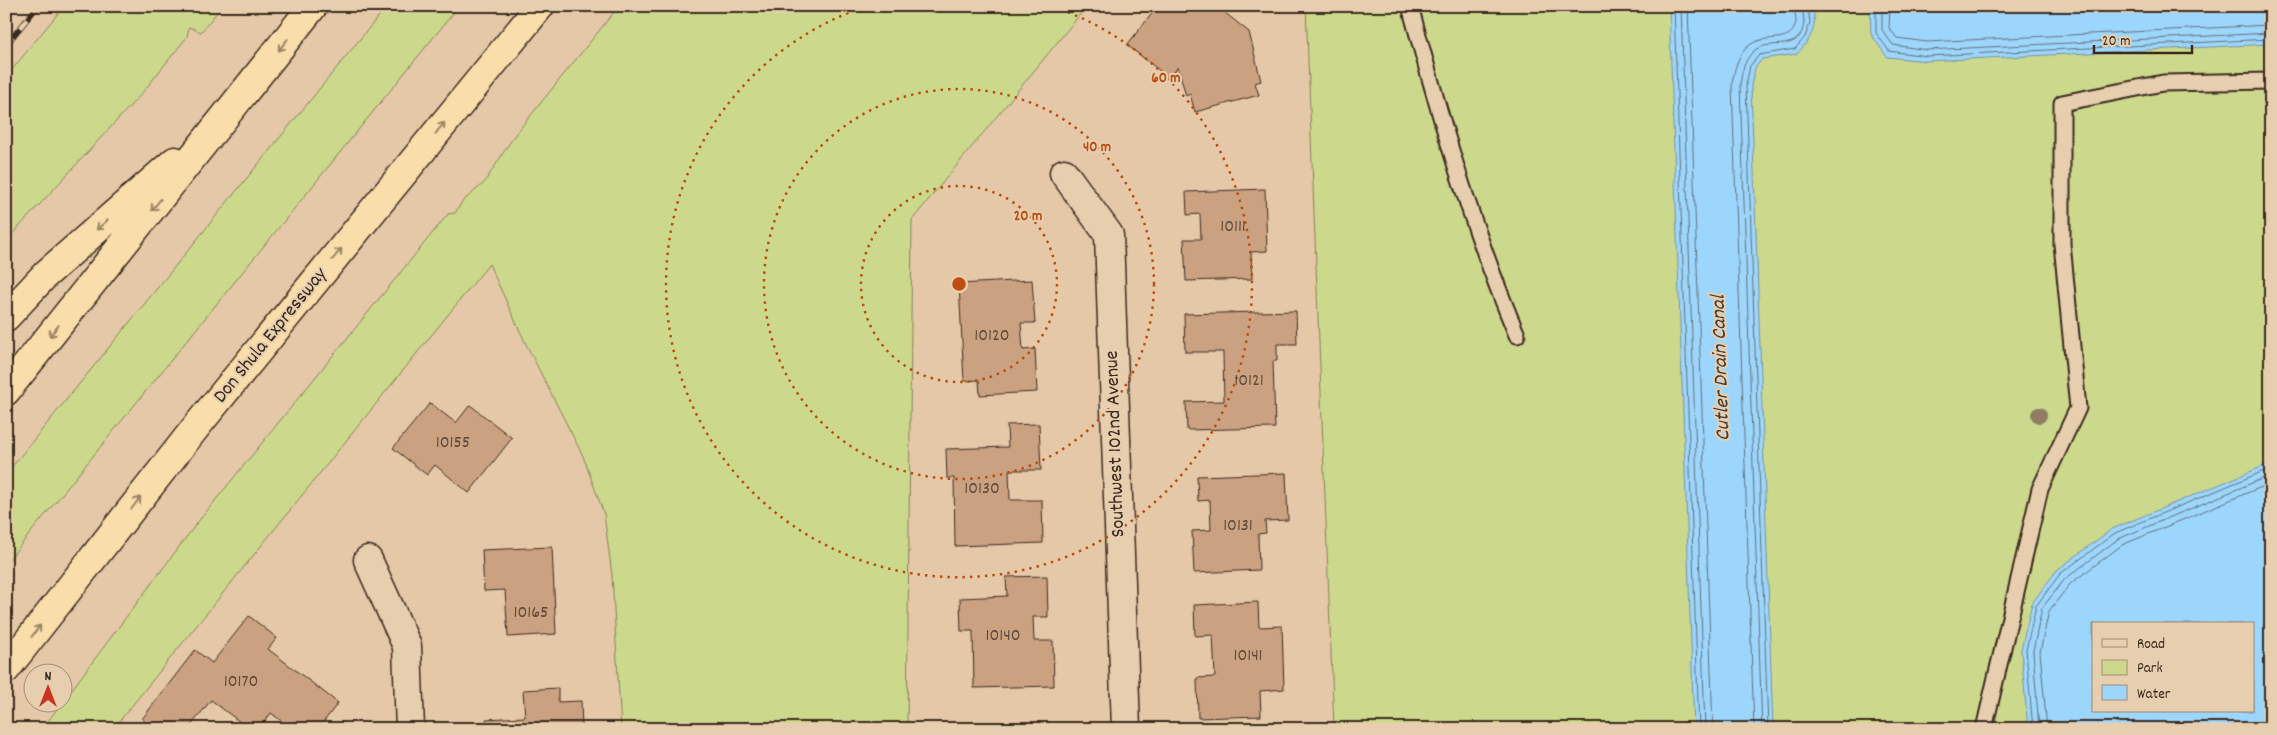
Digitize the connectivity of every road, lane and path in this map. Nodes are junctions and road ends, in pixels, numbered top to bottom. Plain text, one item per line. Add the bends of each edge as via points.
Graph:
1 (313, 6) edge
2 (540, 6) edge
3 (1410, 6) edge
4 (2271, 81) edge
5 (230, 112) junction
6 (1064, 173) dead end
7 (6, 317) edge
8 (1517, 335) dead end
9 (6, 391) edge
10 (368, 560) dead end
11 (6, 669) edge
12 (410, 729) edge
13 (1126, 729) edge
14 (1984, 729) edge

1 -> 5 highway
11 -> 2 highway, Don Shula Expressway via 196,426
3 - 8 lane via 1491,274
4 - 14 lane via 2162,83 2062,102 2062,244 2078,408 2040,489
5 -> 7 highway via 46,274
5 -> 9 highway
6 - 13 street, Southwest 102nd Avenue via 1109,234
10 - 12 street via 407,646

